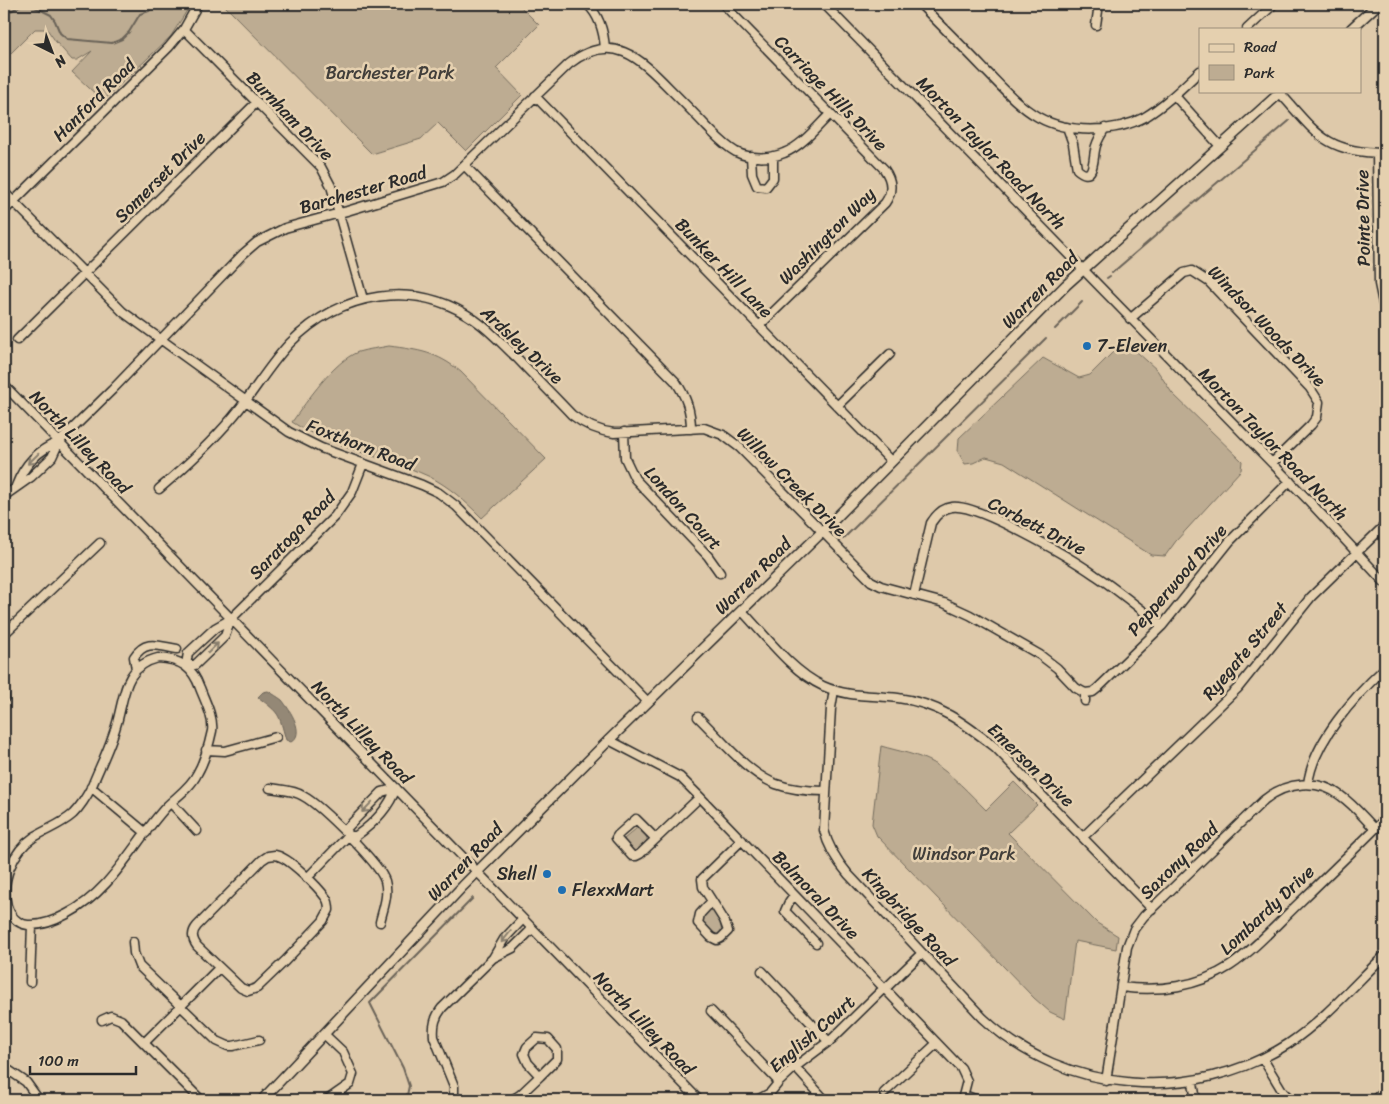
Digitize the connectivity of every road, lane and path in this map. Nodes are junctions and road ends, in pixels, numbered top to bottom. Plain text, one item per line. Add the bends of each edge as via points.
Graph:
1 (198, 4) edge
2 (587, 4) edge
3 (723, 4) edge
4 (824, 4) edge
5 (920, 4) edge
6 (1100, 4) edge
7 (1274, 4) edge
8 (1378, 4) edge
9 (930, 8) edge
10 (1096, 25) dead end
11 (1248, 28) edge
12 (1352, 28) edge
13 (184, 29) junction
14 (605, 49) junction
15 (1199, 72) edge
16 (1281, 92) edge
17 (1174, 95) junction
18 (535, 96) junction
19 (257, 102) junction
20 (830, 114) junction
21 (1067, 127) junction
22 (1105, 128) junction
23 (1220, 146) junction
24 (1381, 153) edge
25 (750, 156) junction
26 (773, 156) junction
27 (464, 165) junction
28 (891, 186) joint
29 (4, 192) edge
30 (13, 202) junction
31 (4, 211) edge
32 (340, 214) junction
33 (1382, 250) edge
34 (1082, 270) junction
35 (84, 274) junction
36 (363, 299) junction
37 (1385, 313) edge
38 (1130, 319) junction
39 (759, 326) junction
40 (17, 340) dead end
41 (160, 340) junction
42 (890, 354) dead end
43 (4, 385) edge
44 (246, 401) junction
45 (837, 406) junction
46 (691, 428) junction
47 (624, 432) junction
48 (59, 442) junction
49 (891, 461) junction
50 (1272, 463) junction
51 (363, 464) junction
52 (1290, 481) junction
53 (16, 486) junction
54 (159, 488) dead end
55 (4, 496) edge
56 (1385, 524) edge
57 (822, 532) junction
58 (100, 542) dead end
59 (1356, 553) junction
60 (720, 573) dead end
61 (1385, 583) edge
62 (914, 595) junction
63 (742, 611) junction
64 (231, 619) junction
65 (1162, 626) junction
66 (4, 634) edge
67 (177, 649) dead end
68 (186, 665) junction
69 (1385, 668) edge
70 (136, 670) junction
71 (834, 690) junction
72 (4, 694) edge
73 (1085, 697) joint
74 (4, 699) edge
75 (648, 702) junction
76 (698, 717) dead end
77 (276, 737) dead end
78 (609, 740) junction
79 (206, 750) junction
80 (1308, 784) junction
81 (91, 787) junction
82 (270, 788) dead end
83 (396, 788) junction
84 (825, 791) junction
85 (700, 796) junction
86 (171, 803) junction
87 (1385, 819) edge
88 (1375, 829) junction
89 (197, 831) dead end
90 (146, 833) junction
91 (348, 836) junction
92 (1083, 837) junction
93 (656, 839) junction
94 (742, 840) junction
95 (477, 872) junction
96 (307, 878) junction
97 (794, 895) junction
98 (4, 899) edge
99 (712, 900) junction
100 (1152, 909) junction
101 (523, 919) junction
102 (380, 922) dead end
103 (32, 925) junction
104 (532, 928) junction
105 (133, 942) dead end
106 (816, 944) dead end
107 (922, 953) junction
108 (1385, 955) edge
109 (493, 958) junction
110 (218, 968) junction
111 (762, 971) dead end
112 (30, 982) dead end
113 (886, 987) junction
114 (1121, 987) junction
115 (180, 1006) junction
116 (711, 1011) dead end
117 (102, 1020) dead end
118 (324, 1034) junction
119 (259, 1040) dead end
120 (830, 1042) junction
121 (144, 1043) junction
122 (937, 1043) junction
123 (1263, 1059) junction
124 (4, 1067) edge
125 (795, 1067) junction
126 (540, 1076) junction
127 (1106, 1081) junction
128 (779, 1082) junction
129 (1193, 1083) junction
130 (1385, 1090) edge
131 (884, 1092) dead end
132 (763, 1098) edge
133 (963, 1098) edge
134 (39, 1100) edge
135 (202, 1100) edge
136 (262, 1100) edge
137 (327, 1100) edge
138 (454, 1100) edge
139 (512, 1100) edge
140 (699, 1100) edge
141 (825, 1100) edge
142 (977, 1100) edge
143 (1196, 1100) edge
144 (1291, 1100) edge
145 (1374, 1100) edge

1 - 13 street, Hanford Road
2 - 14 street via 602,28
3 - 20 street, Carriage Hills Drive
4 - 34 street, Morton Taylor Road North
5 - 9 street
6 - 10 street
7 - 11 street
8 - 12 main road
9 - 21 street via 1020,105 1040,118
13 - 19 street, Burnham Drive
13 - 30 street, Hanford Road
14 - 18 street, Barchester Road via 575,59
14 - 25 street, Barchester Road via 625,52 642,61 720,140 736,152
15 - 17 street
16 - 23 main road, Warren Road
16 - 24 street via 1314,130 1329,142 1352,152
17 - 22 street via 1138,120
17 - 23 street
18 - 27 street, Barchester Road
18 - 39 street, Bunker Hill Lane
19 - 32 street, Burnham Drive via 321,168 332,186
19 - 35 street, Somerset Drive
20 - 26 street, Barchester Road via 793,148
20 - 28 street, Carriage Hills Drive via 884,169
21 - 22 street
21 - 22 street via 1077,169 1086,173 1094,166 1097,144
23 - 34 main road, Warren Road
24 - 33 street, Pointe Drive
25 - 26 street, Barchester Road
25 - 26 street via 757,186 766,187 773,178
27 - 32 street, Barchester Road via 436,185
27 - 46 street via 676,382 688,404
28 - 39 street, Washington Way via 885,203
29 - 30 street, Foxthorn Road
30 - 31 street, Hanford Road
30 - 35 street, Foxthorn Road
32 - 36 street, Burnham Drive
32 - 41 street, Barchester Road via 285,228 257,242
33 - 37 street, Pointe Drive via 1379,284
34 - 38 street, Morton Taylor Road North
34 - 49 main road, Warren Road
35 - 40 street, Somerset Drive
35 - 41 street, Foxthorn Road via 123,312
36 - 44 street, Ardsley Drive via 333,310 302,332 277,358
36 - 47 street, Ardsley Drive via 413,296 458,310 492,333 579,421 600,431
38 - 50 street, Morton Taylor Road North
38 - 50 street, Windsor Woods Drive via 1184,273 1192,270 1209,282 1320,402 1317,417 1311,425
39 - 45 street, Bunker Hill Lane
41 - 44 street, Foxthorn Road
41 - 48 street, Barchester Road
42 - 45 street
43 - 48 street, North Lilley Road
44 - 51 street, Foxthorn Road via 303,440
44 - 54 street, Ardsley Drive via 222,430
45 - 49 street, Bunker Hill Lane
46 - 47 street, Ardsley Drive
46 - 57 street, Willow Creek Drive via 704,428 733,441
47 - 60 street, London Court via 625,458 635,478
48 - 53 street, Barchester Road via 52,457 31,478
48 -> 53 street via 46,446 23,469
48 - 64 street, North Lilley Road
49 - 57 main road, Warren Road
50 - 52 street, Morton Taylor Road North
51 - 64 street, Saratoga Road via 352,492 335,516
51 - 75 street, Foxthorn Road via 422,485 456,506
52 - 59 street, Morton Taylor Road North
52 - 65 street, Pepperwood Drive via 1230,540
53 - 55 street, Barchester Road
56 - 59 street, Ryegate Street
57 - 62 street, Willow Creek Drive via 871,581
57 - 63 main road, Warren Road
58 - 66 street
59 - 61 street, Morton Taylor Road North
59 - 92 street, Ryegate Street via 1311,597 1238,688
62 - 65 street, Corbett Drive via 931,523 943,510 959,507 1000,521 1085,568
62 - 73 street, Willow Creek Drive via 957,608 1040,655
63 - 71 street, Emerson Drive via 799,670 816,683
63 - 75 main road, Warren Road
64 - 68 street via 215,628 188,653
68 -> 64 street via 195,665 225,636
64 - 83 street, North Lilley Road
65 - 73 street, Pepperwood Drive
67 - 70 street via 147,645 140,648 134,657
68 - 70 street via 158,658
68 - 79 street via 195,676 213,724
69 - 80 street via 1342,714 1312,764
70 - 81 street via 125,686 117,725
71 - 84 street, Kingbridge Road
71 - 92 street, Emerson Drive via 913,700 948,713 995,746
72 - 74 street
75 - 78 main road, Warren Road
76 - 84 street via 768,781 789,788
77 - 79 street via 225,751
78 - 85 street, Balmoral Drive via 672,772
78 - 95 main road, Warren Road
79 - 86 street via 195,778
80 - 88 street, Saxony Road via 1340,795
80 - 100 street, Saxony Road via 1289,787 1271,795
81 - 90 street
81 - 98 street via 72,814 33,838 18,853 6,876
82 - 91 street via 303,796
83 - 91 street via 391,802 363,832
83 -> 91 street via 382,792 348,828
83 - 95 street, North Lilley Road
84 - 107 street, Kingbridge Road via 824,830 835,858
85 - 93 street
85 - 94 street, Balmoral Drive
86 - 89 street
86 - 90 street
87 - 88 street, Lombardy Drive
88 - 114 street, Lombardy Drive via 1230,966 1204,979 1177,987
90 - 103 street via 114,876 96,894 66,915
91 - 96 street
91 - 102 street via 378,868 385,882 386,900
92 - 100 street, Emerson Drive
93 - 93 street via 632,856 616,838 636,819
94 - 97 street, Balmoral Drive
94 - 99 street via 702,879 703,888
95 - 101 street, North Lilley Road
95 - 118 main road, Warren Road
96 - 110 street via 328,902 328,914 323,922 255,990 243,990
96 - 110 street via 284,857 264,858 196,926 192,935 194,942
97 - 106 street via 785,911
97 - 113 street, Balmoral Drive
98 - 103 street via 14,918
99 - 99 street via 728,930 717,940 698,922 700,914
100 - 114 street, Saxony Road via 1130,937
101 - 104 street, North Lilley Road
101 -> 109 street via 504,939
103 - 112 street
104 - 109 street via 513,948
104 - 140 street, North Lilley Road
105 - 115 street via 139,966
107 - 113 street, English Court
107 - 127 street, Kingbridge Road via 993,1027 1072,1072
108 - 123 street, Kingbridge Road via 1305,1031
109 - 138 street via 434,1020 434,1037 454,1086
110 - 115 street
111 - 120 street
113 - 120 street, English Court
113 - 122 street, Balmoral Drive
114 - 127 street, Saxony Road
115 - 119 street via 222,1044 233,1046
115 - 121 street
116 - 128 street
117 - 121 street via 110,1016 118,1018
118 - 136 main road, Warren Road
118 - 137 street via 343,1052 353,1074 350,1084
120 - 125 street, English Court
121 - 135 street
122 - 131 street
122 - 133 street, Balmoral Drive via 964,1071 967,1081
123 - 129 street, Kingbridge Road via 1228,1074
123 - 144 street
124 - 134 street via 26,1082
125 - 128 street, English Court
125 - 141 street
126 - 126 street via 558,1056 555,1046 548,1039 540,1038 524,1050 528,1063
126 - 139 street
127 - 129 street, Kingbridge Road via 1148,1086
128 - 132 street, English Court
129 - 143 street
130 - 145 street
133 - 142 street

